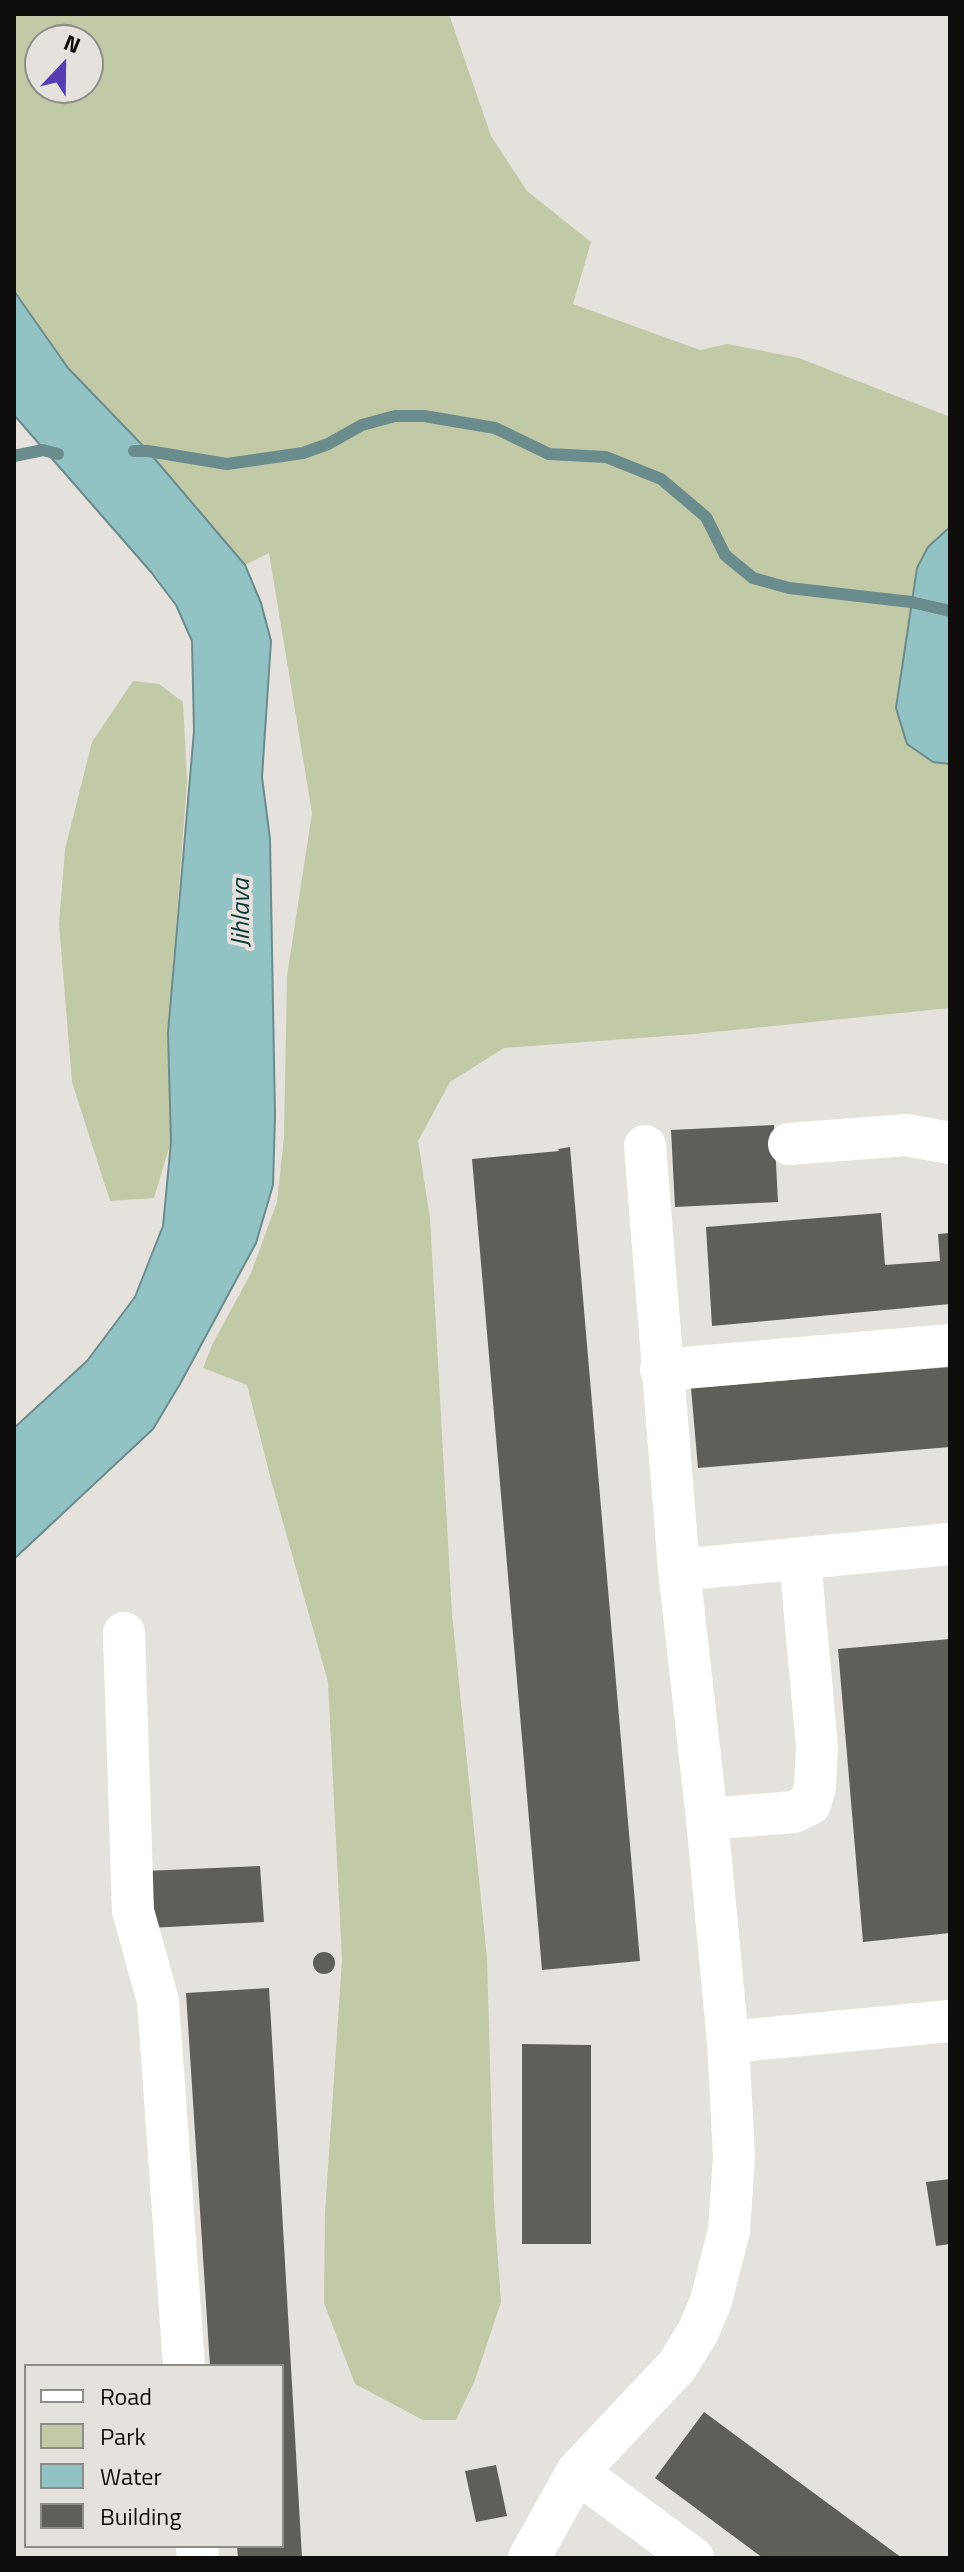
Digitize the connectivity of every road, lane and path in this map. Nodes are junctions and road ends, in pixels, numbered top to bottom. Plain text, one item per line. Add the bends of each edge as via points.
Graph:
1 (950, 1143) edge
2 (789, 1144) dead end
3 (645, 1146) dead end
4 (950, 1345) edge
5 (661, 1370) junction
6 (950, 1544) edge
7 (800, 1560) junction
8 (679, 1570) junction
9 (124, 1633) dead end
10 (707, 1819) junction
11 (950, 2021) edge
12 (728, 2042) junction
13 (184, 2364) edge
14 (577, 2472) junction
15 (529, 2558) edge
16 (693, 2558) edge

1 - 2 lane via 906,1135
3 - 5 lane
4 - 5 lane
5 - 8 lane
6 - 7 lane
7 - 8 lane
7 - 10 lane via 817,1747 810,1804 794,1812
8 - 10 lane
9 - 13 lane via 133,1911 158,2001
10 - 12 lane
11 - 12 lane
12 - 14 lane via 733,2172 729,2231 711,2301 677,2366
14 - 15 lane
14 - 16 lane

